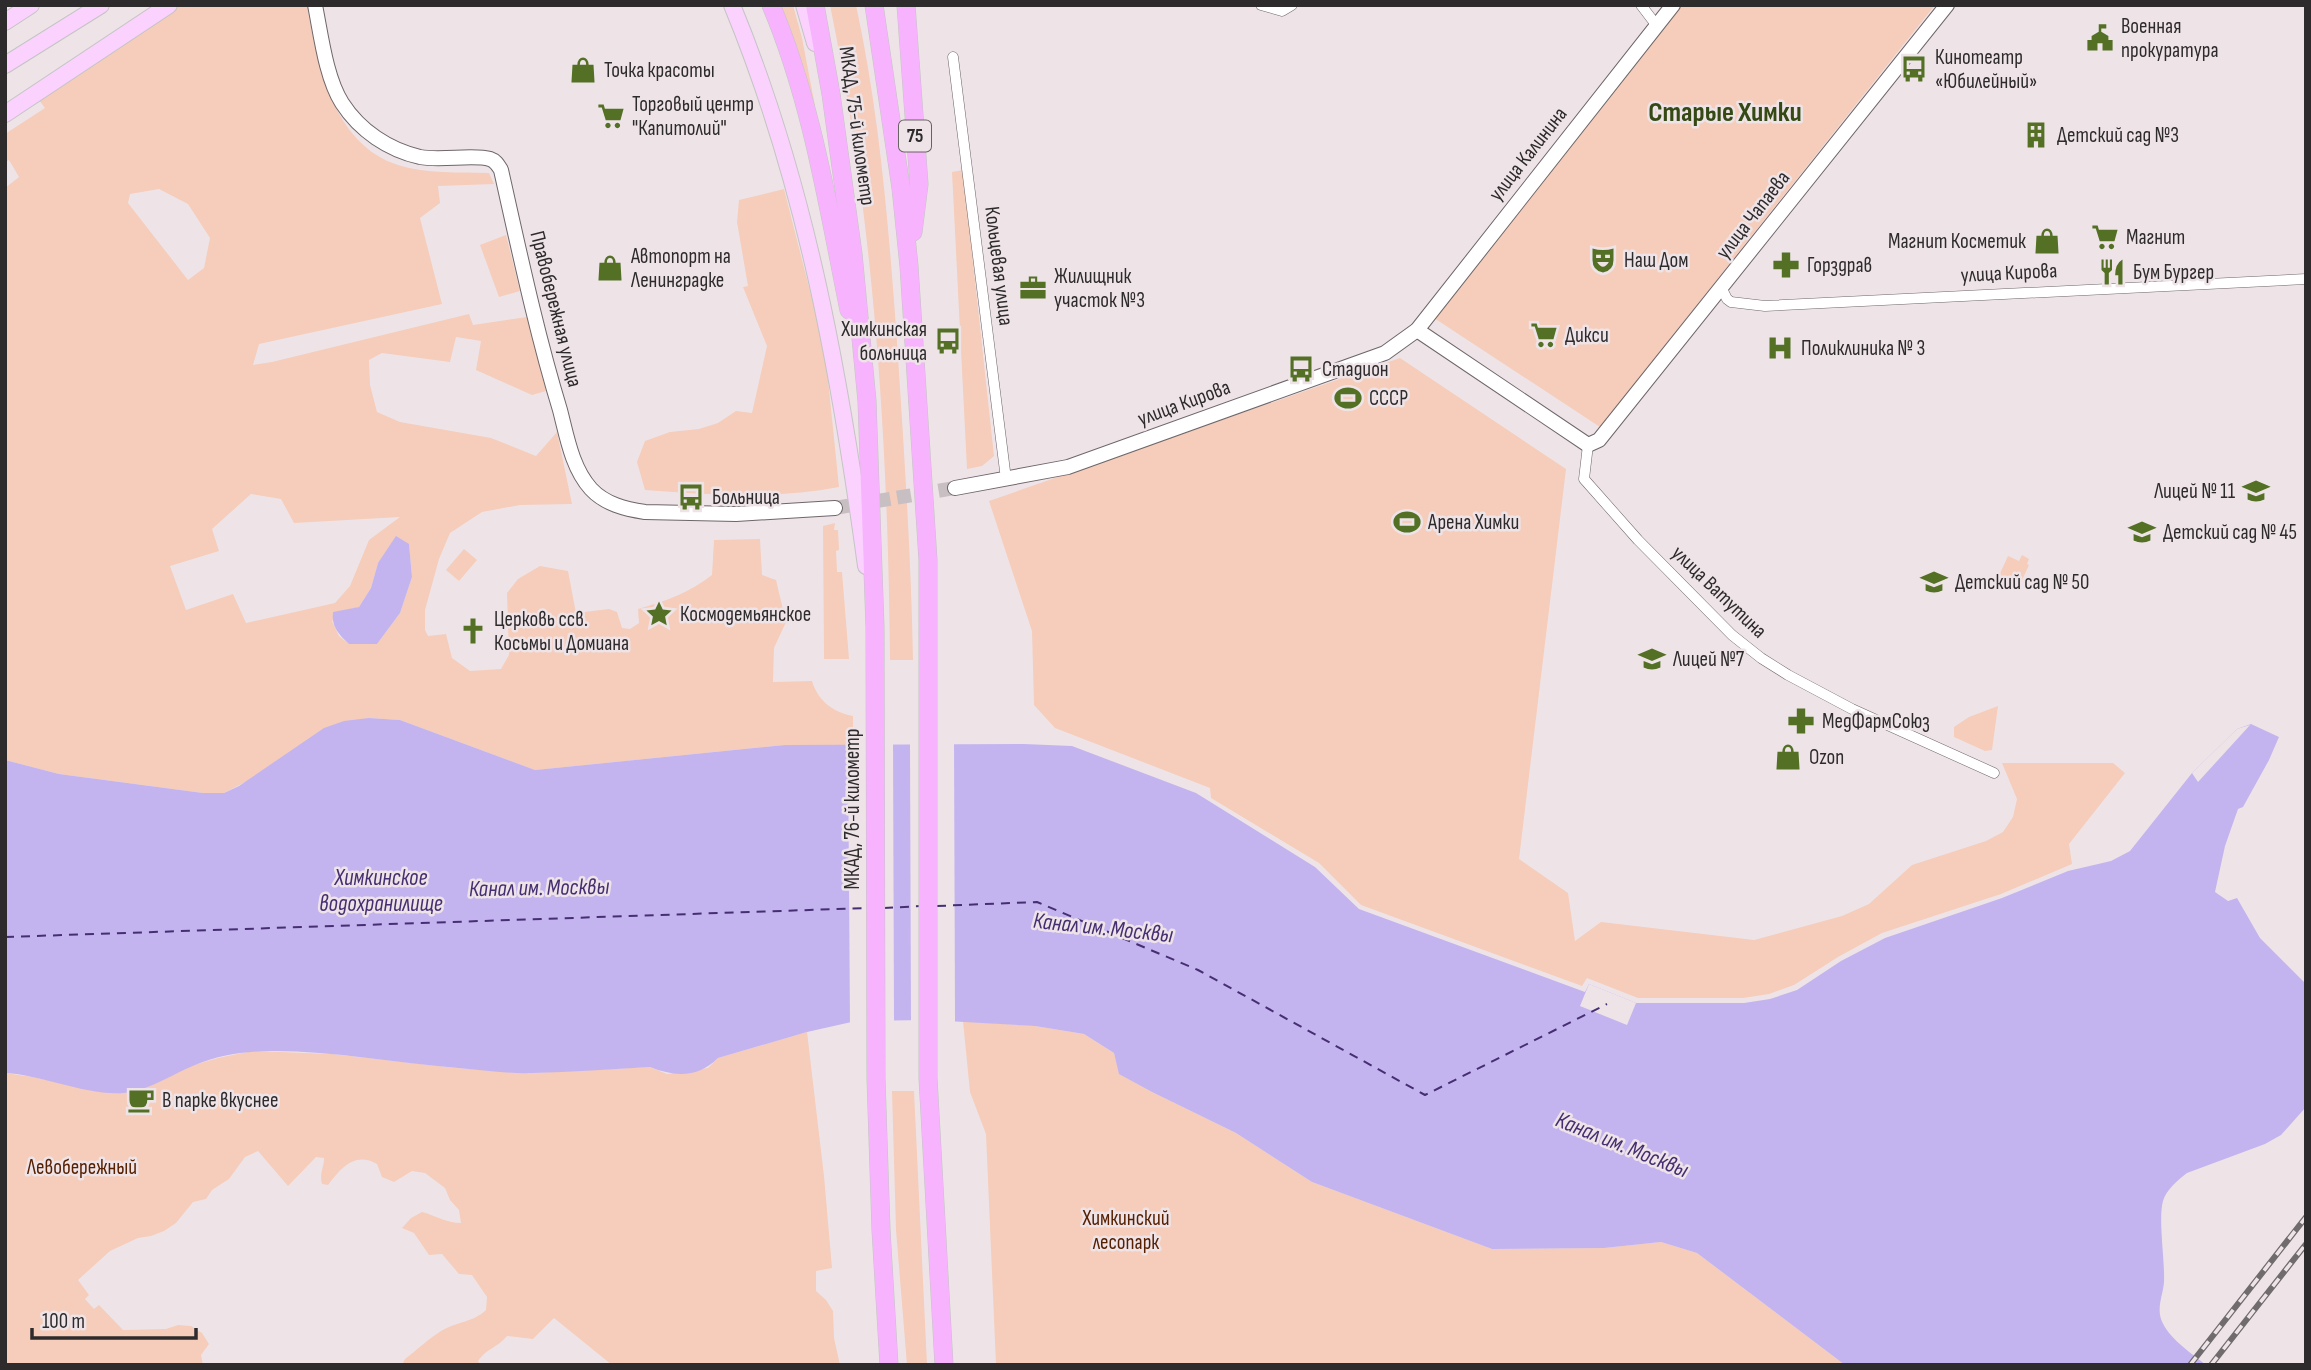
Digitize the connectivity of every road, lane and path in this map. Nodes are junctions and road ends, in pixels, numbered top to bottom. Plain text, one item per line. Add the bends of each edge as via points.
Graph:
1 (101, 5) edge
2 (169, 5) edge
3 (315, 5) edge
4 (732, 5) edge
5 (771, 5) edge
6 (804, 5) edge
7 (815, 5) edge
8 (874, 5) edge
9 (906, 5) edge
10 (1261, 5) edge
11 (1292, 5) edge
12 (1641, 5) edge
13 (1673, 5) edge
14 (1947, 5) edge
15 (28, 6) edge
16 (5, 22) edge
17 (1657, 26) junction
18 (953, 57) dead end
19 (5, 65) edge
20 (831, 94) junction
21 (5, 114) edge
22 (853, 254) joint
23 (909, 266) junction
24 (2306, 279) edge
25 (1722, 289) junction
26 (1417, 330) junction
27 (867, 401) junction
28 (1588, 445) junction
29 (1006, 479) junction
30 (955, 488) tunnel mouth
31 (835, 508) tunnel mouth
32 (875, 627) junction
33 (1994, 773) dead end
34 (889, 1365) edge
35 (944, 1365) edge

1 - 19 main road
2 - 21 main road
3 - 31 street, Правобережная улица via 341,102 368,132 420,156 485,158 495,161 501,170 555,395 575,463 591,489 610,503 645,512 736,514
4 - 32 main road via 781,142 824,303
5 - 27 highway via 805,105
6 - 20 main road
7 - 20 highway, МКАД, 75-й километр
8 - 23 highway, МКАД, 75-й километр
9 - 23 highway, 75 via 919,184
10 - 11 street via 1282,12
12 - 17 street
13 - 17 street, улица Калинина
14 - 25 street, улица Чапаева
15 - 16 main road
17 - 26 street, улица Калинина
18 - 29 street, Кольцевая улица
20 - 22 highway, МКАД, 75-й километр
22 - 27 highway, МКАД, 76-й километр
23 - 35 highway via 928,559 928,1078
24 - 25 street, улица Кирова via 1765,306 1731,302
25 - 28 street, улица Чапаева via 1607,432
26 - 28 street
26 - 29 street, улица Кирова via 1385,353 1068,467
27 - 32 highway, МКАД, 76-й километр
28 - 33 street, улица Ватутина via 1584,479 1638,540 1742,642 1788,675 1852,709
29 - 30 street, улица Кирова
32 - 34 highway, МКАД, 76-й километр via 876,1078

